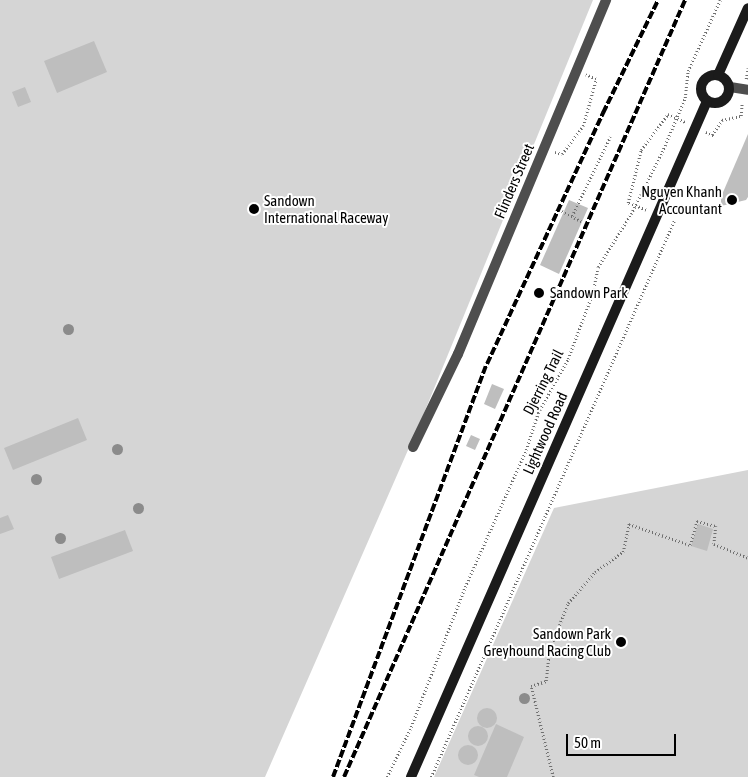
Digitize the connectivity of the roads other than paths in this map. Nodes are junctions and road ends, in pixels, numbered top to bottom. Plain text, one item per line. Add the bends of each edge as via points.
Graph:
1 (606, 0) edge
2 (748, 8) edge
3 (718, 75) junction
4 (730, 87) junction
5 (746, 90) edge
6 (706, 100) junction
7 (413, 447) dead end
8 (412, 777) edge

1 - 7 street, Flinders Street via 449,373
2 - 3 main road
3 - 4 main road via 726,79
3 - 6 main road via 709,75 702,82 701,92
4 - 5 street
4 - 6 main road via 724,100 715,103
6 - 8 main road, Lightwood Road

